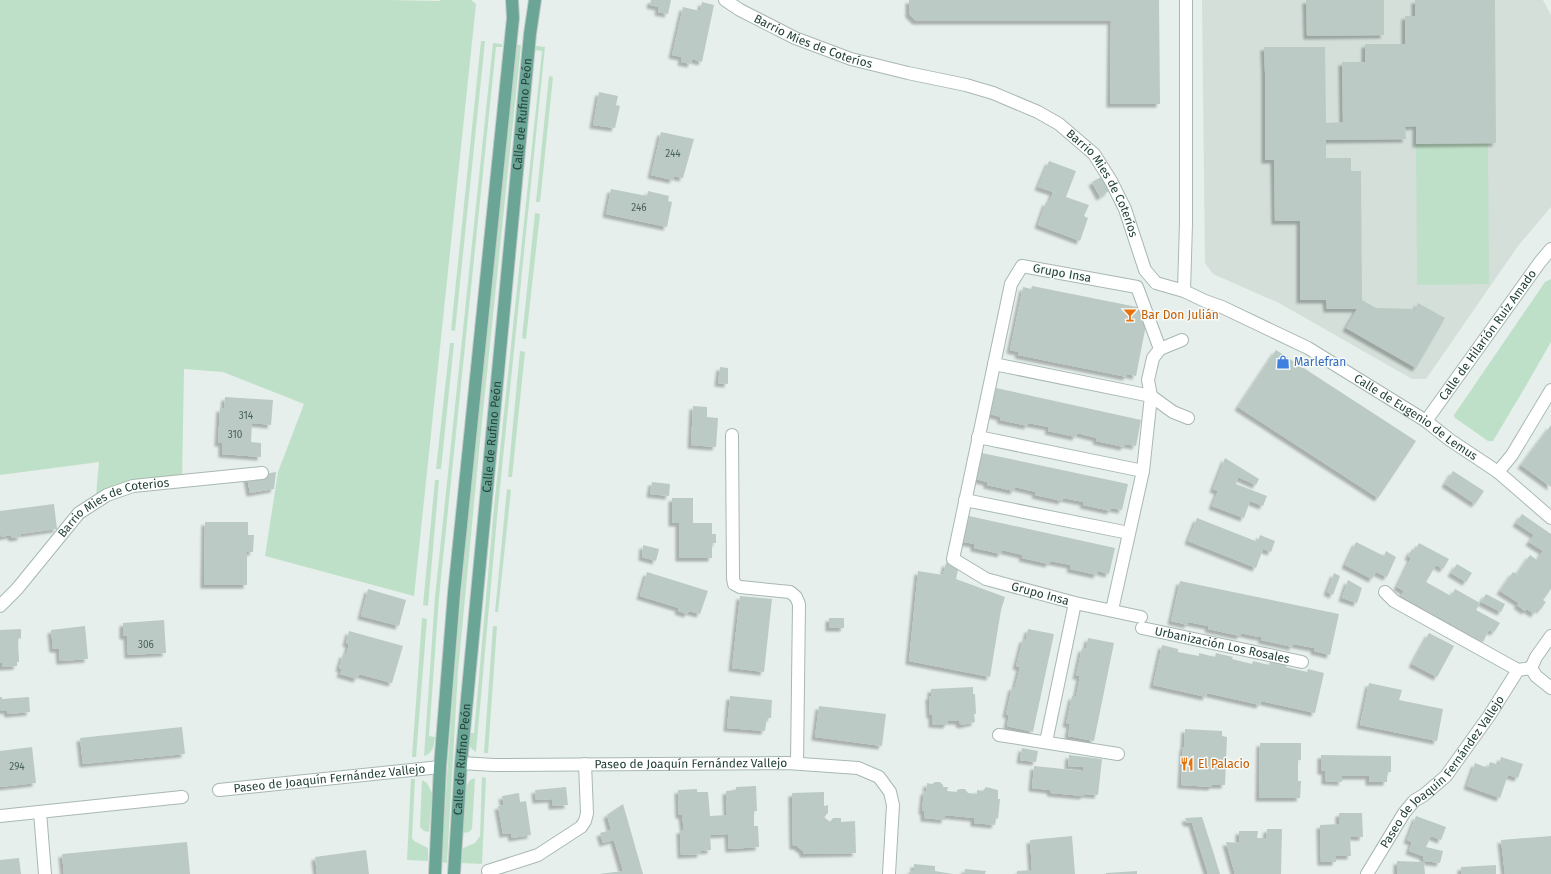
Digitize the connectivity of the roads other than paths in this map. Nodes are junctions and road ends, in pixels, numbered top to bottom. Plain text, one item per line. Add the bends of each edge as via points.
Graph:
1 (512, 0) edge
2 (534, 0) edge
3 (725, 0) edge
4 (1186, 0) edge
5 (1551, 249) edge
6 (1184, 291) junction
7 (1182, 340) dead end
8 (1160, 349) junction
9 (994, 364) junction
10 (1551, 390) edge
11 (1151, 396) junction
12 (1188, 418) dead end
13 (1426, 421) junction
14 (732, 435) dead end
15 (978, 437) junction
16 (1143, 471) junction
17 (1498, 472) junction
18 (262, 473) dead end
19 (965, 500) junction
20 (1551, 518) edge
21 (1129, 533) junction
22 (1385, 592) dead end
23 (1075, 603) junction
24 (0, 606) edge
25 (1112, 610) junction
26 (1141, 622) joint
27 (1551, 636) edge
28 (1302, 662) dead end
29 (1532, 668) junction
30 (1518, 670) junction
31 (1551, 688) edge
32 (999, 735) dead end
33 (1046, 742) junction
34 (1118, 754) dead end
35 (461, 763) junction
36 (796, 763) junction
37 (585, 764) junction
38 (440, 767) junction
39 (219, 790) dead end
40 (182, 797) dead end
41 (40, 812) junction
42 (0, 816) edge
43 (488, 871) dead end
44 (45, 874) edge
45 (435, 874) edge
46 (454, 874) edge
47 (889, 874) edge
48 (1367, 874) edge

1 - 38 main road, Calle de Rufino Peón via 513,18 454,593
2 - 35 main road, Calle de Rufino Peón
3 - 6 street, Barrio Mies de Coteríos via 795,38 858,61 966,85 1038,112 1059,124 1094,154 1110,181 1125,209 1145,270 1156,283
4 - 6 street
5 - 13 street, Calle de Hilarión Ruiz Amado
6 - 13 street, Calle de Eugenio de Lemus via 1247,317 1308,348
7 - 8 street
8 - 9 street, Grupo Insa via 1137,287 1022,266 1011,284
8 - 11 street via 1153,358 1148,380
9 - 11 street
9 - 15 street, Grupo Insa
10 - 17 street via 1512,455
11 - 12 street via 1173,412
11 - 16 street
13 - 17 street, Calle de Eugenio de Lemus
14 - 36 street, Paseo de Joaquín Fernández Vallejo via 734,584 740,587 790,592 799,604
15 - 16 street
15 - 19 street, Grupo Insa
16 - 21 street
17 - 20 street, Calle de Eugenio de Lemus
18 - 24 street, Barrio Mies de Coterios via 133,486 107,495 79,513
19 - 21 street
19 - 23 street, Grupo Insa via 953,559 986,579
21 - 25 street
22 - 30 street via 1394,601
23 - 25 street, Grupo Insa
23 - 33 street, Grupo Insa
25 - 26 street, Grupo Insa
26 - 28 street, Urbanización Los Rosales
27 - 29 street via 1536,657
29 - 30 street
29 - 31 street via 1536,676
30 - 48 street, Paseo de Joaquín Fernández Vallejo via 1446,776 1424,796 1414,801 1404,813
32 - 33 street
33 - 34 street
35 - 37 street, Paseo de Joaquín Fernández Vallejo
35 - 46 main road, Calle de Rufino Peón
36 - 37 street, Paseo de Joaquín Fernández Vallejo
36 - 47 street, Paseo de Joaquín Fernández Vallejo via 858,768 879,777 890,792 893,805
37 - 43 street, Paseo de Joaquín Fernández Vallejo via 587,813 581,827 538,855
38 - 39 street, Paseo de Joaquín Fernández Vallejo
38 - 45 main road, Calle de Rufino Peón
40 - 41 street
41 - 42 street
41 - 44 street

